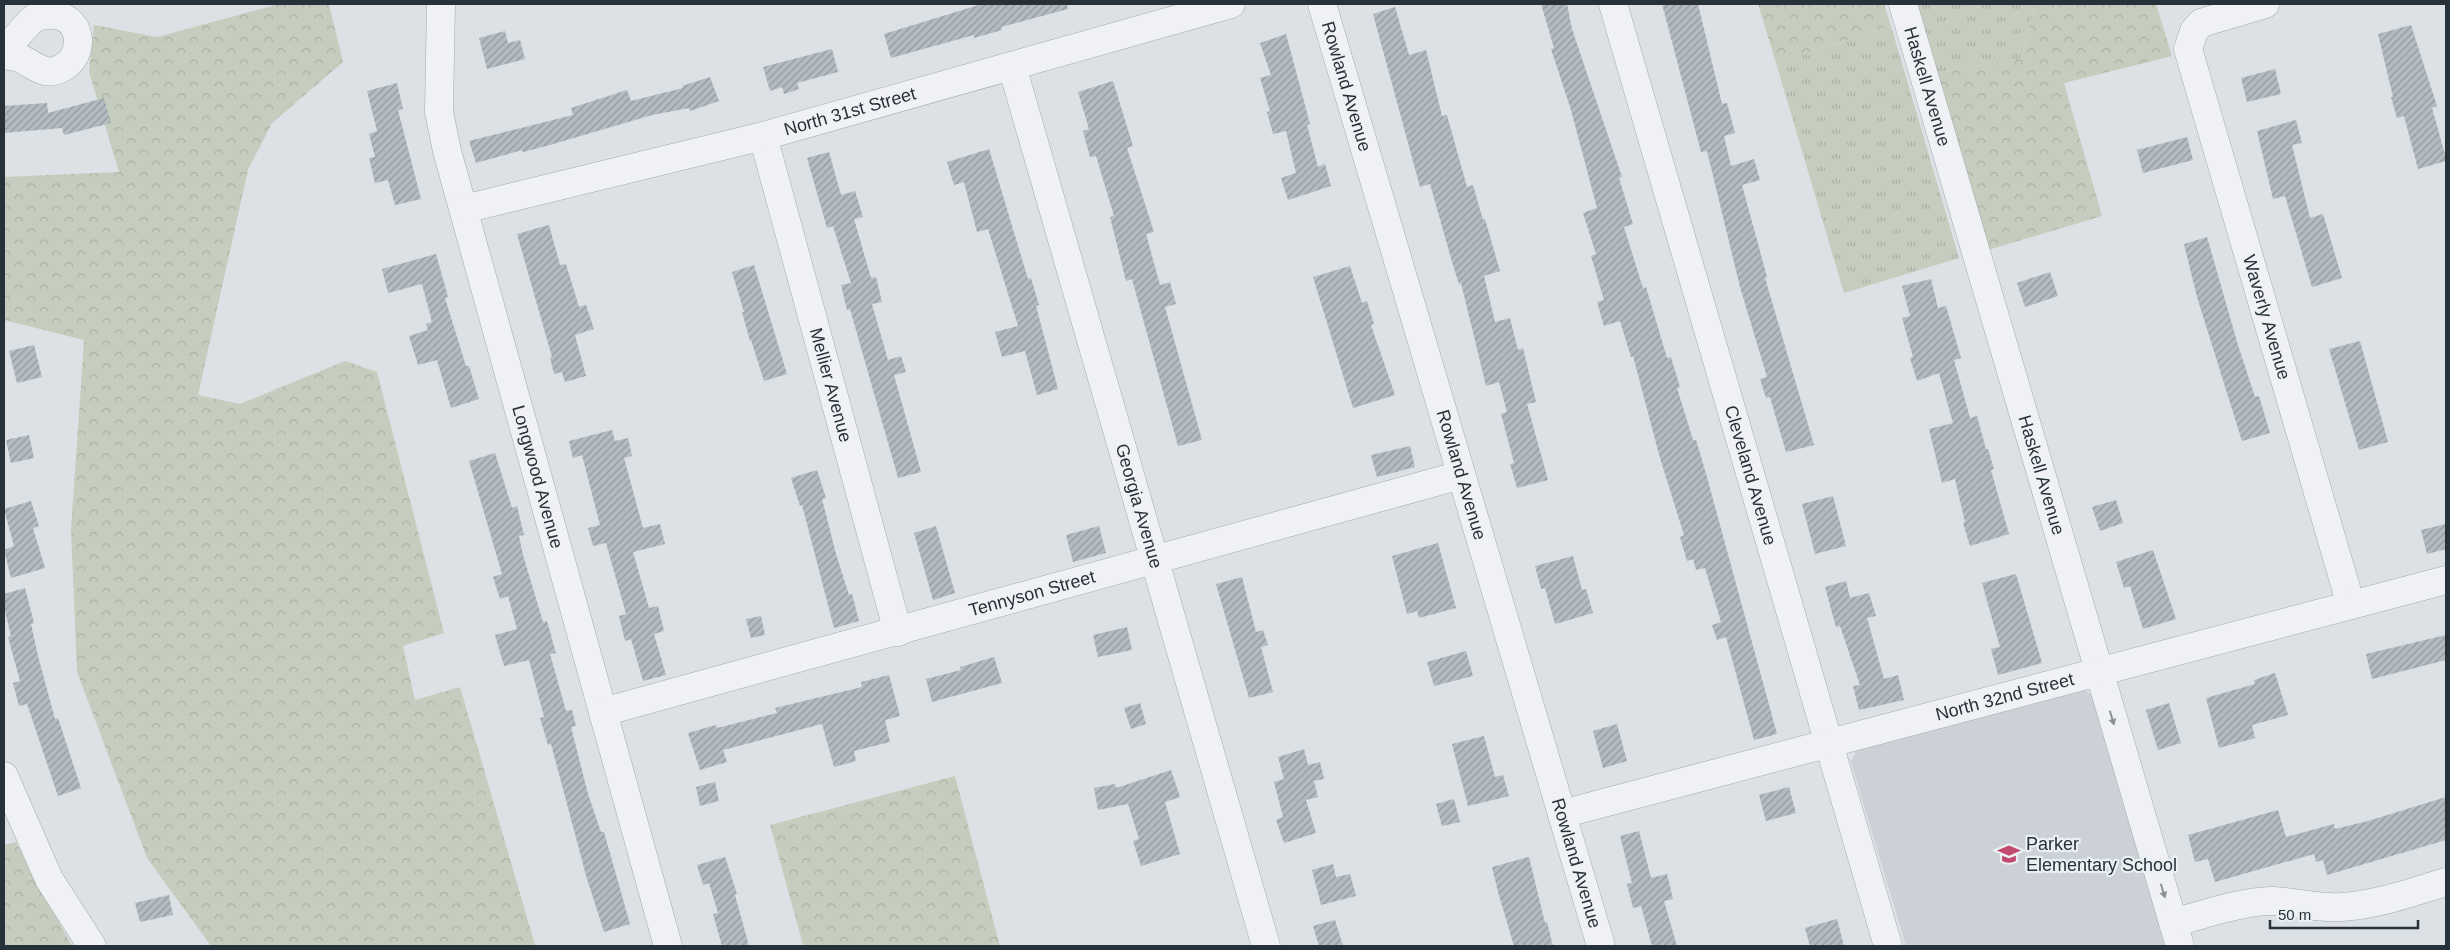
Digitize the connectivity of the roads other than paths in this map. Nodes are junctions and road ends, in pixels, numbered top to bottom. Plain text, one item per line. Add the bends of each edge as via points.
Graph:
1 (441, 4) edge
2 (1231, 4) edge
3 (1322, 4) edge
4 (1613, 4) edge
5 (1903, 4) edge
6 (2266, 4) edge
7 (4, 50) edge
8 (4, 55) edge
9 (1012, 66) junction
10 (763, 136) junction
11 (464, 209) junction
12 (1461, 475) junction
13 (1155, 559) junction
14 (2446, 580) edge
15 (2352, 605) junction
16 (898, 632) junction
17 (2098, 672) junction
18 (604, 712) junction
19 (1829, 743) junction
20 (4, 776) edge
21 (1562, 814) junction
22 (2446, 882) edge
23 (2176, 934) edge
24 (92, 946) edge
25 (668, 946) edge
26 (1266, 946) edge
27 (1601, 946) edge
28 (1888, 946) edge

1 - 11 street, Longwood Avenue via 439,112
2 - 9 street, North 31st Street
3 - 12 street, Rowland Avenue
4 - 19 street, Cleveland Avenue
5 - 17 street, Haskell Avenue
6 - 15 street, Waverly Avenue via 2201,23 2194,31 2188,49
7 - 8 street via 38,16 58,14 69,20 78,34 77,53 67,65 54,71
9 - 10 street, North 31st Street
9 - 13 street, Georgia Avenue
10 - 11 street, North 31st Street
10 - 16 street, Mellier Avenue
11 - 18 street, Longwood Avenue
12 - 13 street, Tennyson Street
12 - 21 street, Rowland Avenue
13 - 16 street, Tennyson Street
13 - 26 street, Georgia Avenue
14 - 15 street, North 32nd Street
15 - 17 street, North 32nd Street
16 - 18 street, Tennyson Street
17 - 19 street, North 32nd Street
17 -> 23 street, Haskell Avenue
18 - 25 street, Longwood Avenue
19 - 21 street, North 32nd Street
19 - 28 street, Cleveland Avenue
20 - 24 street via 49,879
21 - 27 street, Rowland Avenue
22 - 23 street via 2362,905 2307,907 2273,901 2224,909

